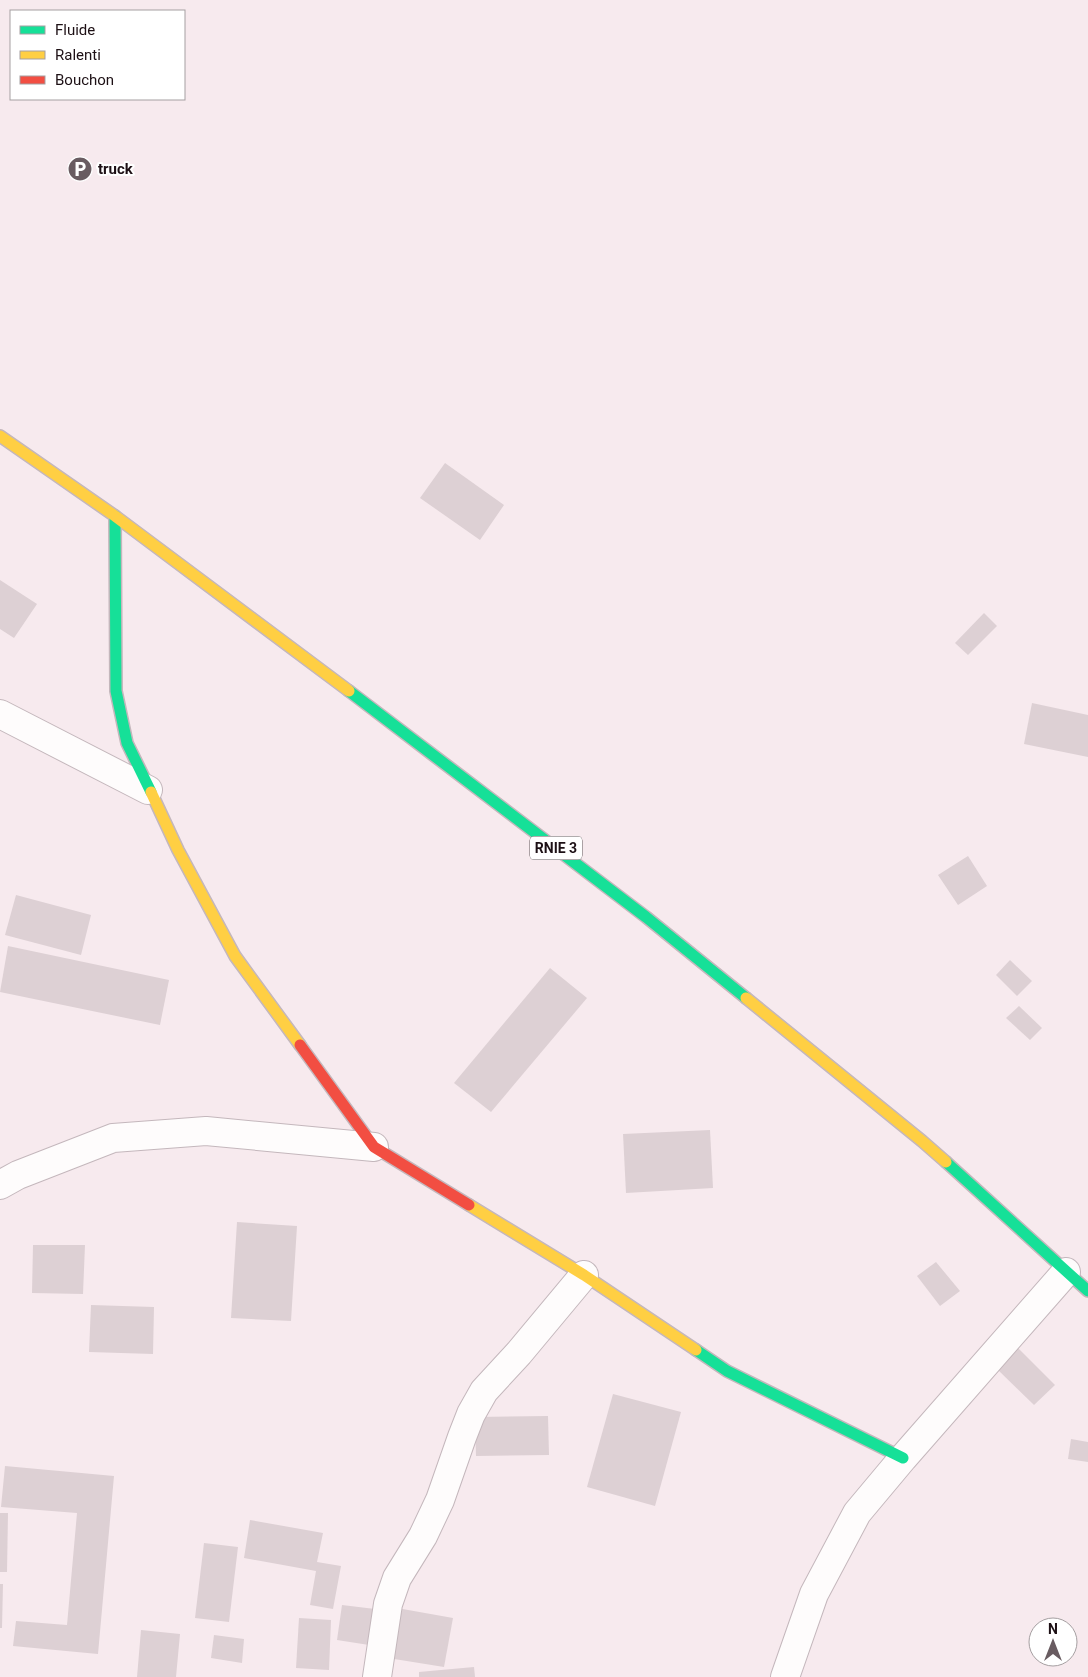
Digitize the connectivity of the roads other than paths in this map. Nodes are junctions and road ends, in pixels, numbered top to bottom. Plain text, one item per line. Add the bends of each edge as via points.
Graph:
1 (0, 436) edge
2 (115, 516) junction
3 (0, 714) edge
4 (148, 790) junction
5 (374, 1147) junction
6 (0, 1186) edge
7 (1066, 1272) junction
8 (584, 1275) junction
9 (1088, 1291) edge
10 (903, 1458) junction
11 (377, 1677) edge
12 (785, 1677) edge

1 - 2 main road, RNIE 3
2 - 4 main road via 116,691 127,743
2 - 7 main road, RNIE 3 via 646,917 922,1141
3 - 4 street
4 - 5 main road via 235,956
5 - 6 street via 206,1131 113,1138 18,1175
5 - 8 main road
7 - 9 main road, RNIE 3
7 - 10 street
8 - 10 main road via 727,1371
8 - 11 street via 484,1391 471,1414 440,1500 397,1578 388,1604
10 - 12 street via 858,1513 814,1594

